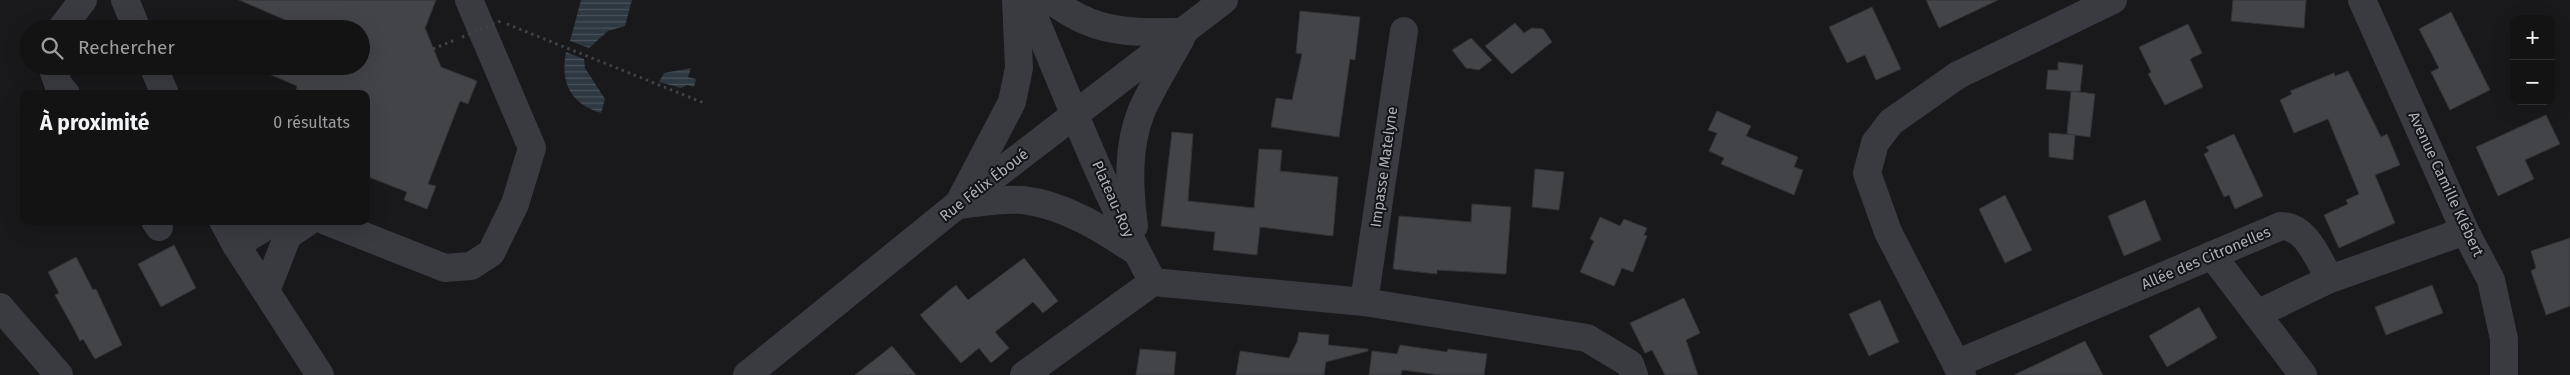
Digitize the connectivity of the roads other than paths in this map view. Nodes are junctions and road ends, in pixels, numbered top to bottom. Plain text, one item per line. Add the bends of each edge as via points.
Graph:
1 (83, 0) edge
2 (125, 0) edge
3 (469, 0) edge
4 (1016, 0) edge
5 (1027, 0) edge
6 (1051, 0) edge
7 (1224, 0) edge
8 (2113, 0) edge
9 (2362, 0) edge
10 (68, 20) edge
11 (133, 20) edge
12 (1404, 31) dead end
13 (1184, 32) junction
14 (55, 75) edge
15 (157, 75) edge
16 (63, 90) edge
17 (163, 90) edge
18 (1075, 115) junction
19 (957, 205) junction
20 (225, 225) edge
21 (269, 225) edge
22 (303, 225) edge
23 (336, 225) edge
24 (2465, 230) junction
25 (236, 246) junction
26 (1137, 252) junction
27 (2212, 255) junction
28 (2330, 279) junction
29 (1153, 282) junction
30 (266, 291) junction
31 (1364, 302) junction
32 (0, 307) edge
33 (2257, 314) junction
34 (1959, 370) edge
35 (59, 375) edge
36 (320, 375) edge
37 (747, 375) edge
38 (1024, 375) edge
39 (1634, 375) edge
40 (2303, 375) edge
41 (2504, 375) edge

1 - 10 street
2 - 11 street
3 - 23 street via 532,148 515,204 491,253 471,266 445,268
4 - 19 street via 1019,68 1012,102
5 - 18 street, Plateau-Roy
6 - 13 street via 1063,10 1096,26 1122,32
7 - 13 street, Rue Félix Éboué
8 - 34 street via 1958,75 1891,122 1874,143 1867,173 1888,232
9 - 24 street, Avenue Camille Klébert
12 - 31 street, Impasse Matelyne
13 - 18 street, Rue Félix Éboué
13 - 26 street via 1141,113 1132,148 1129,192
14 - 16 street
15 - 17 street
18 - 19 street, Rue Félix Éboué
18 - 26 street, Plateau-Roy
19 - 26 street via 1022,200 1058,209 1095,224
19 - 37 street, Rue Félix Éboué
20 - 25 street
21 - 25 street
22 - 30 street via 288,235
24 - 28 street
24 - 41 street, Avenue Camille Klébert via 2491,280 2504,339
25 - 30 street
26 - 29 street, Plateau-Roy
27 - 28 street, Allée des Citronelles via 2281,226 2292,226 2302,233
27 - 33 street
27 - 34 street, Allée des Citronelles
28 - 33 street
29 - 31 street
29 - 38 street
30 - 36 street
31 - 39 street via 1587,338 1630,364
32 - 35 street
33 - 40 street

